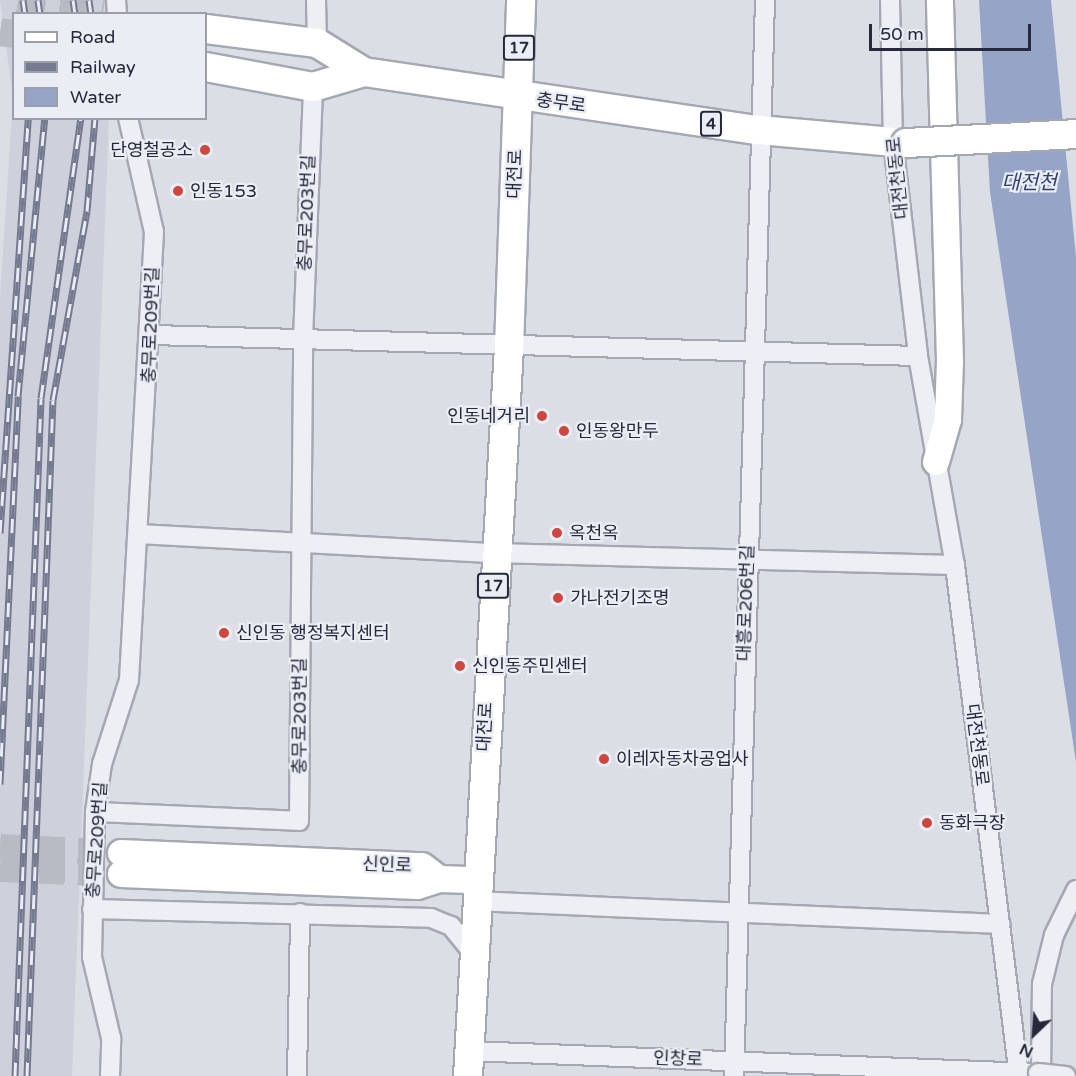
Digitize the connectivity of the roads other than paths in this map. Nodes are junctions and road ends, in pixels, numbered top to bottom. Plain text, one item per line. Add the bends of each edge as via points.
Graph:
1 (316, 0) edge
2 (521, 0) edge
3 (765, 0) edge
4 (890, 0) edge
5 (940, 0) edge
6 (207, 29) edge
7 (318, 43) junction
8 (207, 67) edge
9 (364, 72) junction
10 (313, 87) junction
11 (517, 96) junction
12 (128, 120) edge
13 (759, 130) junction
14 (1076, 134) edge
15 (900, 142) junction
16 (152, 335) junction
17 (303, 339) junction
18 (509, 348) junction
19 (753, 351) junction
20 (918, 356) junction
21 (936, 462) junction
22 (138, 534) junction
23 (301, 540) junction
24 (494, 553) junction
25 (748, 557) junction
26 (955, 565) junction
27 (95, 812) junction
28 (121, 863) tunnel mouth
29 (475, 890) junction
30 (1076, 890) edge
31 (92, 909) junction
32 (300, 913) junction
33 (738, 913) junction
34 (1000, 924) junction
35 (472, 953) junction
36 (469, 1063) edge
37 (734, 1069) edge
38 (1019, 1074) edge
39 (1039, 1075) edge
40 (110, 1076) edge
41 (297, 1076) edge
42 (1066, 1076) edge

1 - 7 street
2 - 11 main road, 대전로 / 17
3 - 13 street
4 - 15 street, 대전천동로
5 - 21 main road via 950,361 948,420
6 - 7 main road, 충무로 / 4
7 - 9 main road, 충무로 / 4
8 - 10 main road, 충무로 / 4
9 - 10 main road, 충무로 / 4
9 - 11 main road, 충무로 / 4
10 - 17 street, 충무로203번길
11 - 13 main road, 충무로 / 4
11 - 18 main road, 대전로 / 17
12 - 16 street, 충무로209번길 via 154,232
13 - 15 main road, 충무로 / 4
13 - 19 street, 대흥로206번길
14 - 15 main road, 충무로 / 4, bridge
15 - 20 street, 대전천동로
16 - 17 street
16 - 22 street, 충무로209번길
17 - 18 street
17 - 23 street, 충무로203번길
18 - 19 street
18 - 24 main road, 대전로 / 17
19 - 20 street
19 - 25 street, 대흥로206번길
20 - 21 street, 대전천동로
21 - 26 street, 대전천동로
22 - 23 street
22 - 27 street, 충무로209번길 via 129,680 102,764
23 - 24 street
23 - 27 street, 충무로203번길 via 299,821
24 - 25 street
24 - 29 main road, 대전로 / 17
25 - 26 street
25 - 33 street, 대흥로206번길
26 - 34 street, 대전천동로
27 - 31 street, 충무로209번길
28 - 29 main road, 신인로 via 418,886 439,879
29 - 33 street
29 - 35 main road, 대전로 / 17
30 - 39 street via 1054,935 1042,984
31 - 32 street
31 - 40 street, 충무로209번길 via 92,957 111,1038
32 - 35 street via 431,918 451,926
32 - 41 street
33 - 34 street
33 - 37 street, 대흥로206번길
34 - 38 street, 대전천동로
35 - 36 main road, 대전로 / 17
36 - 37 street, 인창로
37 - 38 street, 인창로
38 - 39 street, 인창로
39 - 42 street, 인창로, bridge

